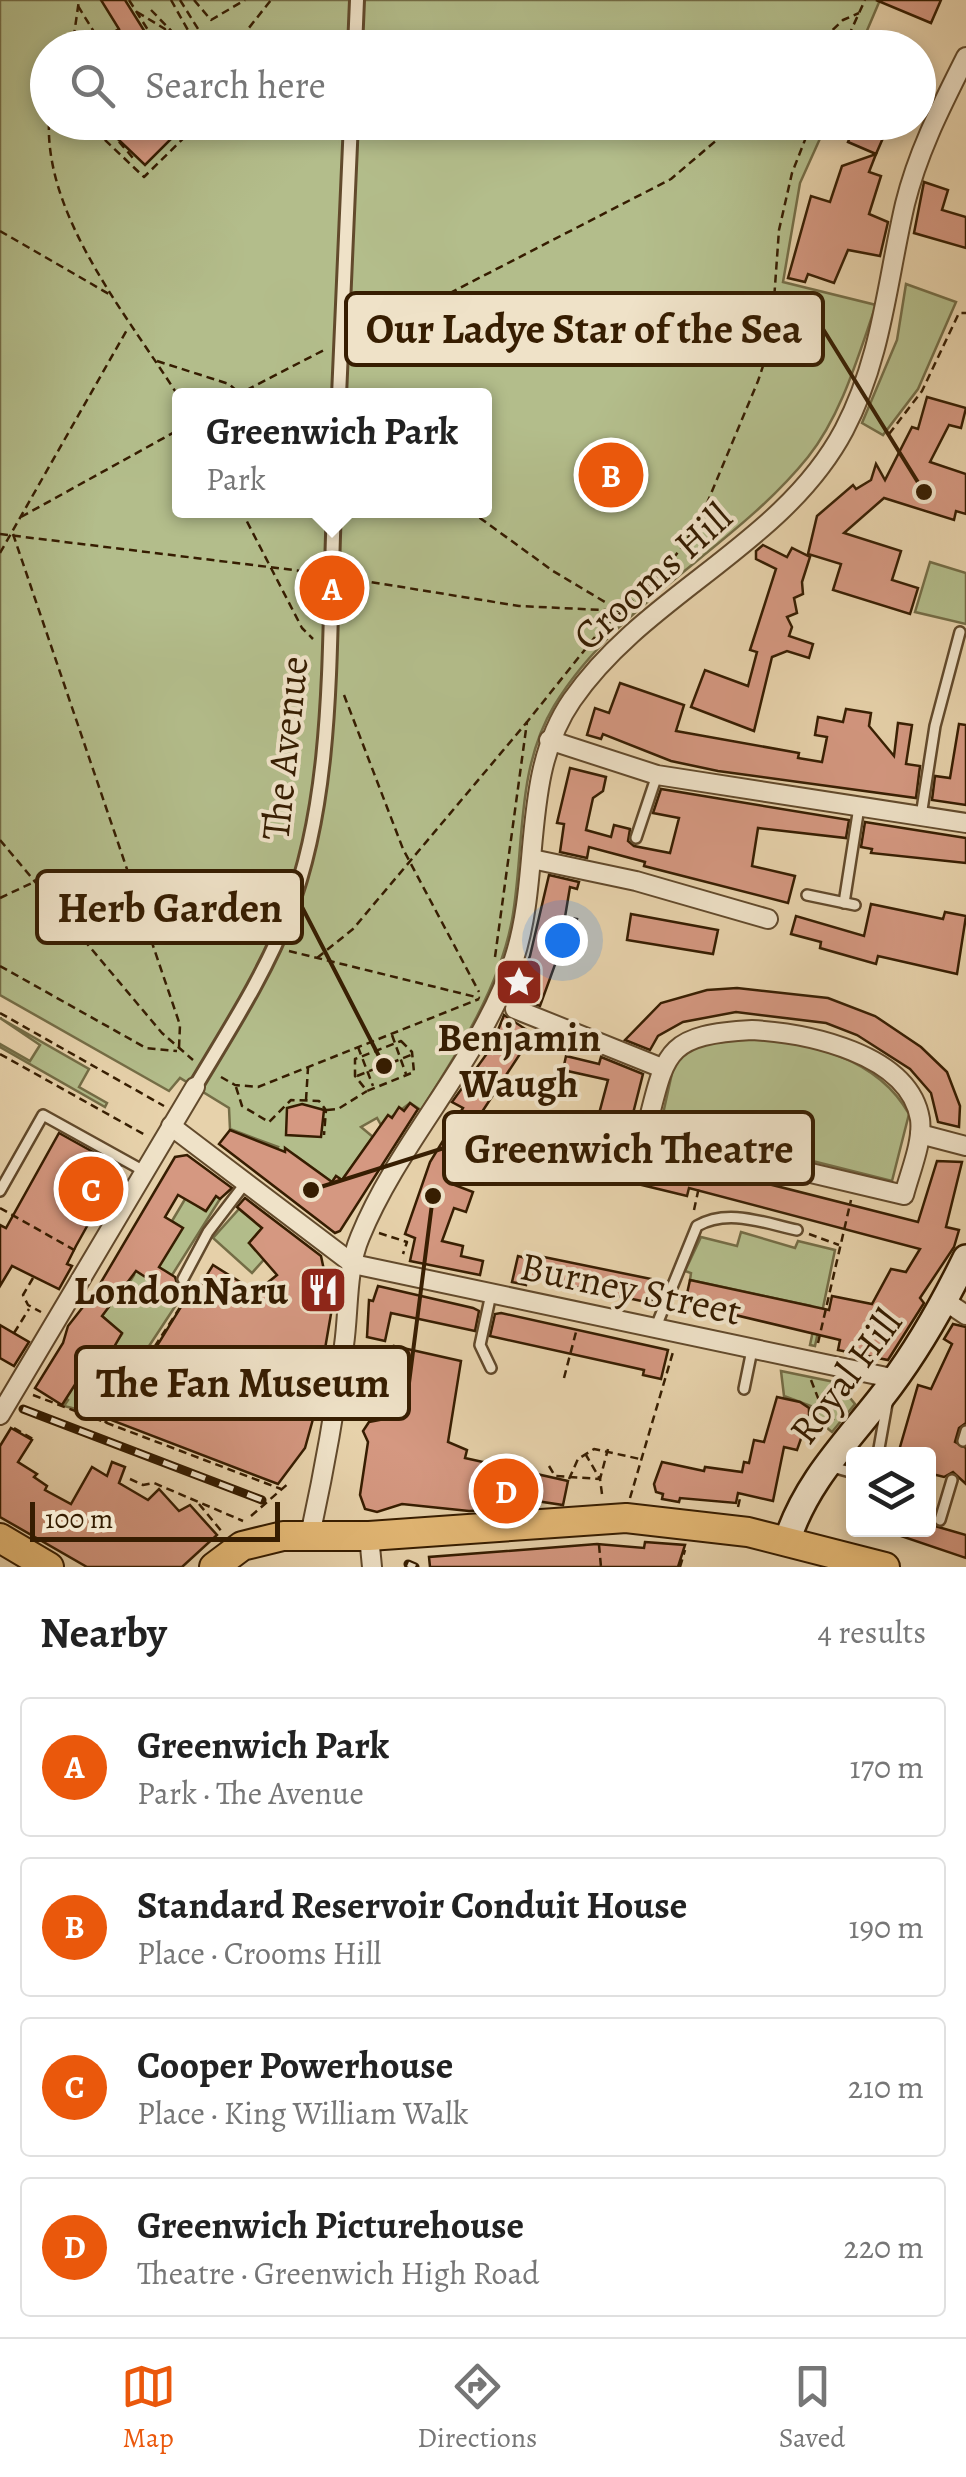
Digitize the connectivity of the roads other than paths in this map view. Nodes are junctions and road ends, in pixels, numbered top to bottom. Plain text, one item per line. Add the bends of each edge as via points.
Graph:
1 (357, 0) edge
2 (356, 30) edge
3 (966, 57) edge
4 (936, 117) edge
5 (350, 140) edge
6 (924, 140) edge
7 (339, 388) edge
8 (334, 518) edge
9 (960, 632) dead end
10 (549, 740) junction
11 (657, 774) junction
12 (860, 807) junction
13 (920, 816) junction
14 (966, 823) edge
15 (636, 838) dead end
16 (532, 859) junction
17 (806, 895) dead end
18 (768, 918) dead end
19 (514, 1009) dead end
20 (662, 1068) junction
21 (195, 1086) joint
22 (171, 1126) junction
23 (920, 1134) junction
24 (966, 1146) edge
25 (144, 1171) junction
26 (248, 1180) junction
27 (0, 1191) edge
28 (797, 1230) road end
29 (966, 1258) edge
30 (353, 1264) junction
31 (183, 1279) dead end
32 (491, 1294) junction
33 (956, 1308) edge
34 (655, 1328) junction
35 (752, 1350) junction
36 (489, 1364) dead end
37 (892, 1383) junction
38 (744, 1389) dead end
39 (4, 1420) edge
40 (879, 1447) edge
41 (826, 1464) junction
42 (846, 1470) edge
43 (952, 1480) dead end
44 (940, 1520) dead end
45 (310, 1535) junction
46 (369, 1536) junction
47 (0, 1538) edge
48 (787, 1541) junction
49 (860, 1564) edge
50 (49, 1567) edge
51 (214, 1567) edge
52 (372, 1567) edge

1 - 2 street
3 - 4 street, Crooms Hill
5 - 7 street
6 - 10 street, Crooms Hill via 871,367 830,455 755,532 629,634 573,698
8 - 21 street, The Avenue via 314,817 295,895 274,947
9 - 13 lane
10 - 11 street
10 - 16 street, Crooms Hill
11 - 12 street
11 - 15 lane
12 - 13 street
12 - 17 lane via 850,904
13 - 14 street
16 - 18 street
16 - 30 street, Crooms Hill via 523,926 496,1002 368,1220
19 - 20 street
20 - 23 street via 682,1043 707,1033 812,1036 859,1054 896,1080 915,1107
20 - 23 street via 645,1134 904,1195
21 - 22 street
22 - 25 street
22 - 26 street
23 - 24 street
25 - 27 lane via 43,1115
25 - 39 street
26 - 30 street
26 - 31 lane
28 - 34 lane via 730,1216 697,1226
29 - 33 main road, Royal Hill
30 - 32 street, Burney Street
30 - 45 street, Crooms Hill
32 - 34 street, Burney Street
32 - 36 lane via 480,1344
33 - 37 main road, Royal Hill
34 - 35 street, Burney Street
35 - 37 street, Burney Street
35 - 38 lane
37 - 40 lane
37 - 41 main road, Royal Hill
41 - 42 lane
41 - 48 main road, Royal Hill via 803,1498
43 - 44 lane
45 - 46 main road
45 - 51 main road via 261,1539
46 - 48 main road via 626,1518
46 - 52 street
47 - 50 main road
48 - 49 main road

